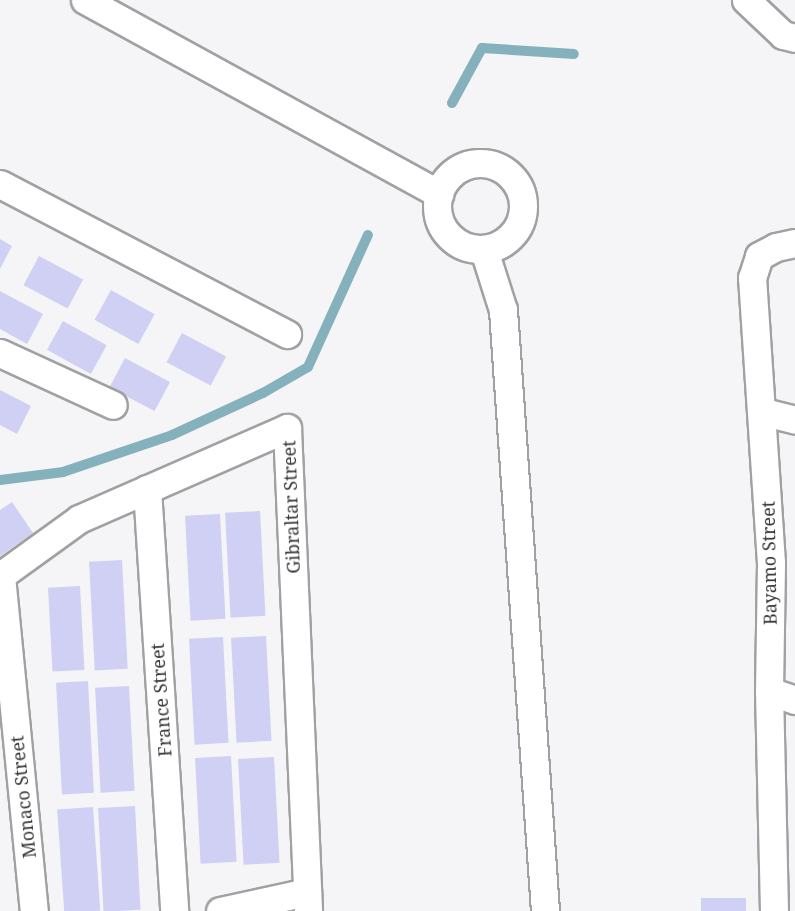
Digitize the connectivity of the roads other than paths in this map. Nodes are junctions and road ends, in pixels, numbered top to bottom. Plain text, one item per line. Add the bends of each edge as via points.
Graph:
1 (85, 0) edge
2 (746, 0) edge
3 (795, 38) edge
4 (0, 184) edge
5 (439, 194) junction
6 (795, 243) edge
7 (484, 250) junction
8 (286, 333) dead end
9 (0, 353) edge
10 (113, 405) dead end
11 (764, 412) junction
12 (795, 420) edge
13 (147, 489) junction
14 (783, 566) edge
15 (1, 576) edge
16 (769, 691) junction
17 (795, 700) edge
18 (783, 830) edge
19 (308, 902) edge
20 (34, 911) edge
21 (174, 911) edge
22 (220, 911) edge
23 (545, 911) edge
24 (774, 911) edge

1 - 5 street
2 - 3 street via 783,34
4 - 8 street
5 - 7 street via 440,222 446,234 457,243
5 - 7 street via 456,171 483,163 497,166 518,185 523,213 518,226 510,238
6 - 11 street, Bayamo Street via 759,256 752,278
7 - 23 street via 503,310
9 - 10 street
11 - 12 street
11 - 14 street, Bayamo Street
13 - 15 street, Gibraltar Street via 79,519
13 - 19 street, Gibraltar Street via 287,428
13 - 21 street, France Street
14 - 16 street, Bayamo Street
15 - 20 street, Monaco Street
16 - 17 street
16 - 18 street, Bayamo Street
18 - 24 street, Bayamo Street
19 - 22 street

